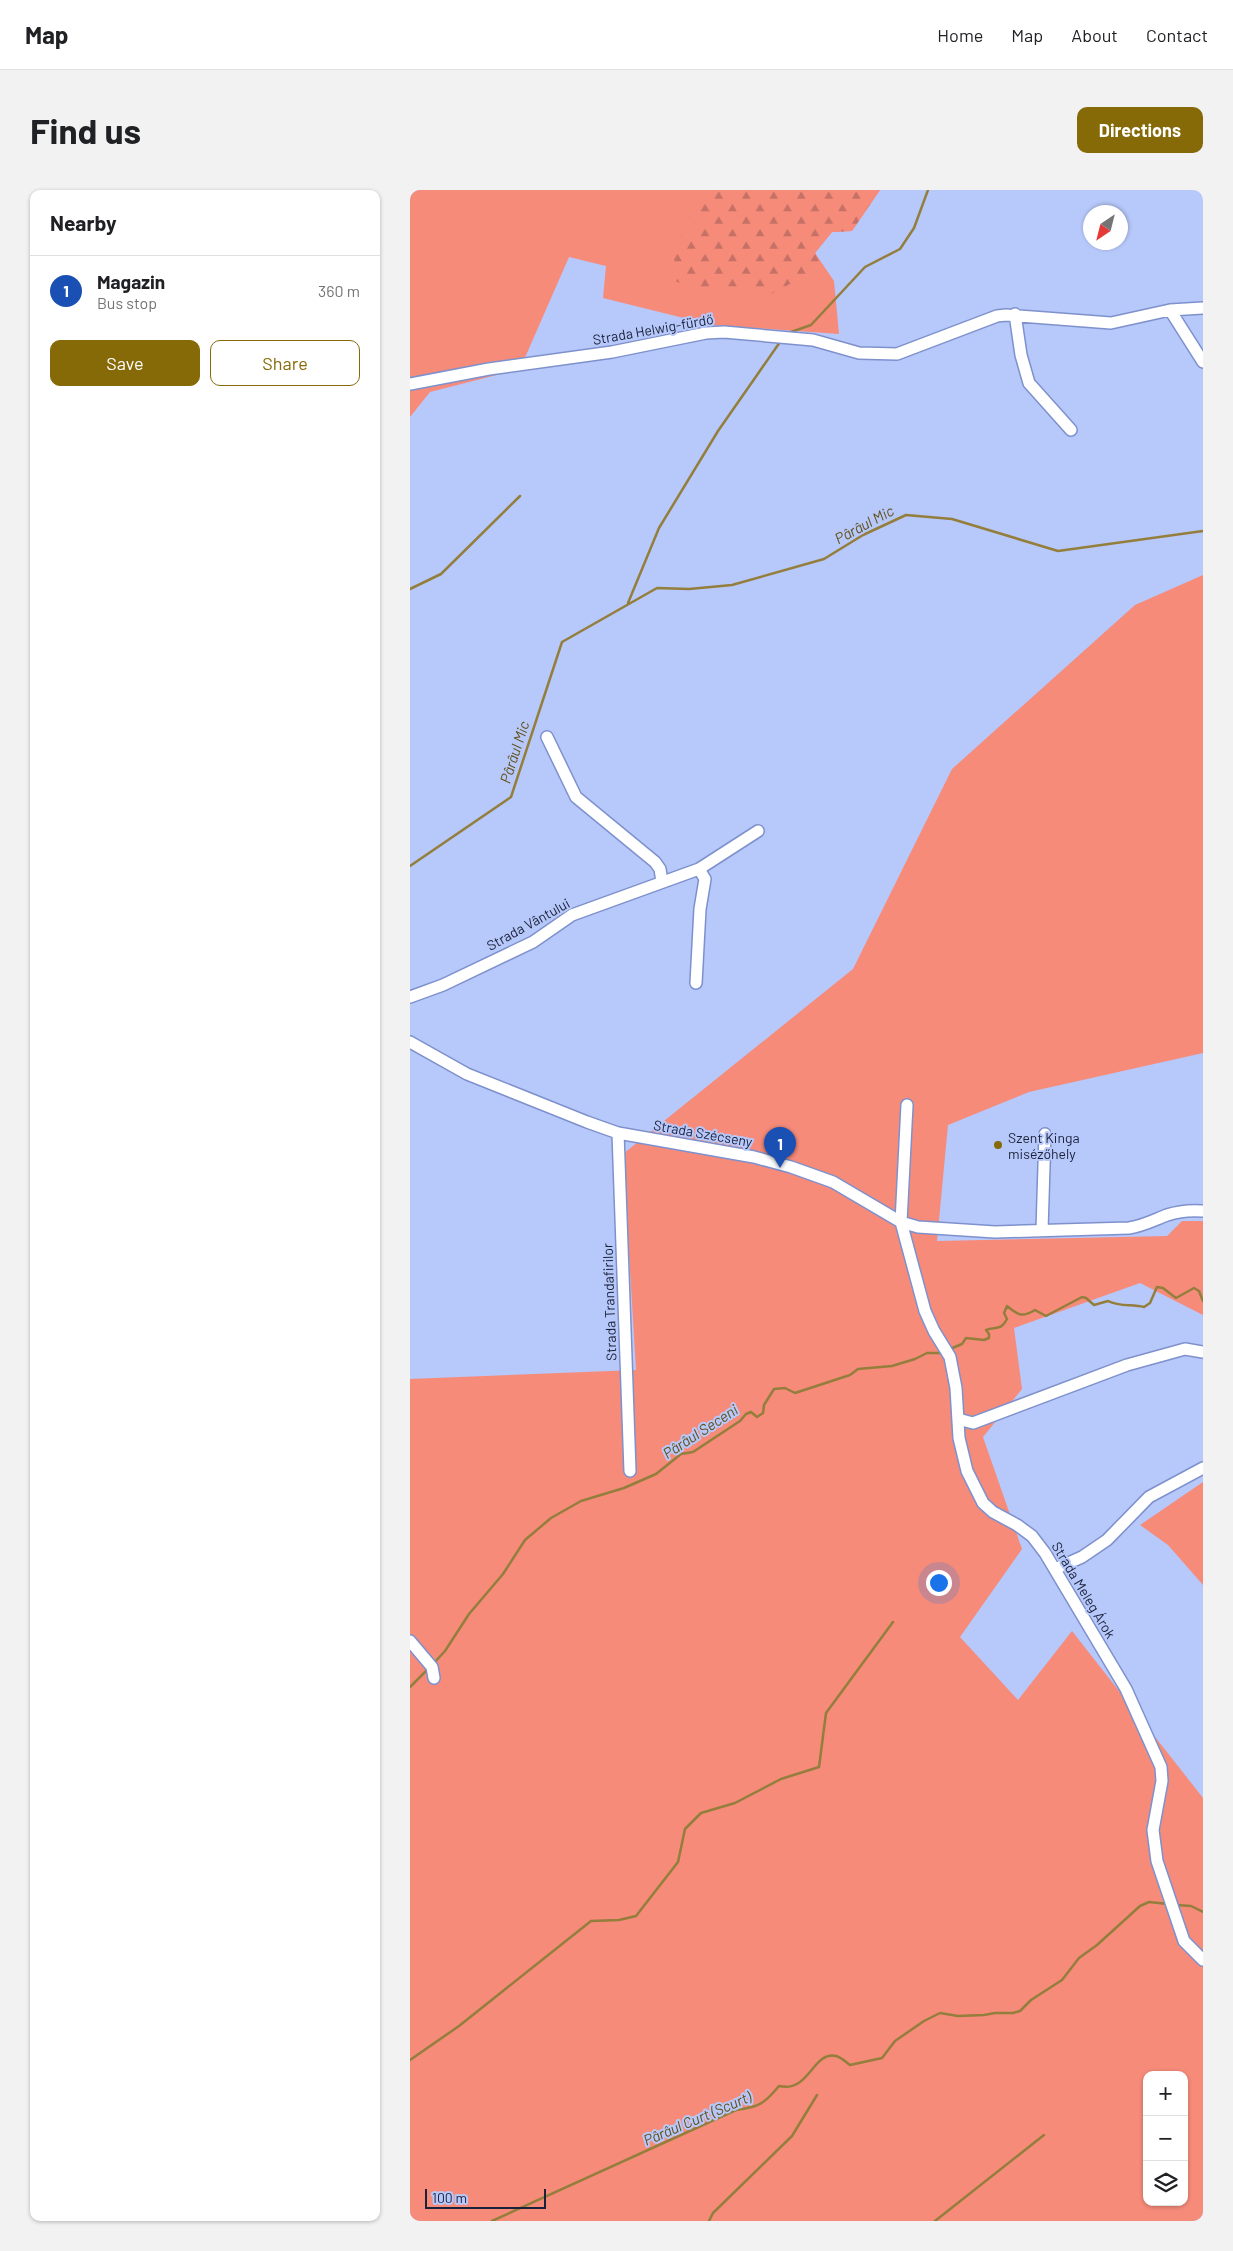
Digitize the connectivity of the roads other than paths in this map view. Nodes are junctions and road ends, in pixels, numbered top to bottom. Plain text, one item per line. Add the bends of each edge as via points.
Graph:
1 (1203, 308) edge
2 (1170, 310) junction
3 (1015, 314) junction
4 (1203, 362) edge
5 (410, 384) edge
6 (1071, 430) dead end
7 (547, 737) dead end
8 (758, 831) dead end
9 (698, 869) junction
10 (662, 882) junction
11 (696, 983) dead end
12 (410, 997) edge
13 (410, 1042) edge
14 (907, 1105) dead end
15 (618, 1133) junction
16 (1045, 1134) dead end
17 (1203, 1211) edge
18 (901, 1222) junction
19 (1042, 1230) junction
20 (1203, 1352) edge
21 (958, 1419) junction
22 (1203, 1468) edge
23 (630, 1471) dead end
24 (1055, 1569) junction
25 (410, 1641) edge
26 (432, 1670) dead end
27 (1203, 1960) edge

1 - 2 street, Strada Helwig-fürdő
2 - 3 street, Strada Helwig-fürdő via 1111,324
2 - 4 street
3 - 5 street, Strada Helwig-fürdő via 997,316 897,354 858,353 813,340 706,333 612,352
3 - 6 street via 1029,383
7 - 10 street via 576,797 655,862
8 - 9 street, Strada Vântului
9 - 10 street, Strada Vântului
9 - 11 street via 705,879
10 - 12 street, Strada Vântului via 572,915 533,942 443,985
13 - 15 street, Strada Szécseny via 467,1074
14 - 18 street, Strada Meleg Árok
15 - 18 street, Strada Szécseny via 754,1157 791,1167 833,1182
15 - 23 street, Strada Trandafirilor
16 - 19 street
17 - 19 street, Strada Szécseny via 1168,1215 1134,1227
18 - 19 street, Strada Szécseny via 927,1229
18 - 21 street, Strada Meleg Árok via 925,1311 947,1351 954,1373
20 - 21 street via 1184,1349 1119,1368 973,1423
21 - 24 street, Strada Meleg Árok via 966,1471 977,1494 993,1512 1032,1536
22 - 24 street via 1149,1497 1108,1540
24 - 27 street, Strada Meleg Árok via 1126,1689 1158,1758 1162,1781 1153,1830 1157,1861 1184,1941
25 - 26 street

